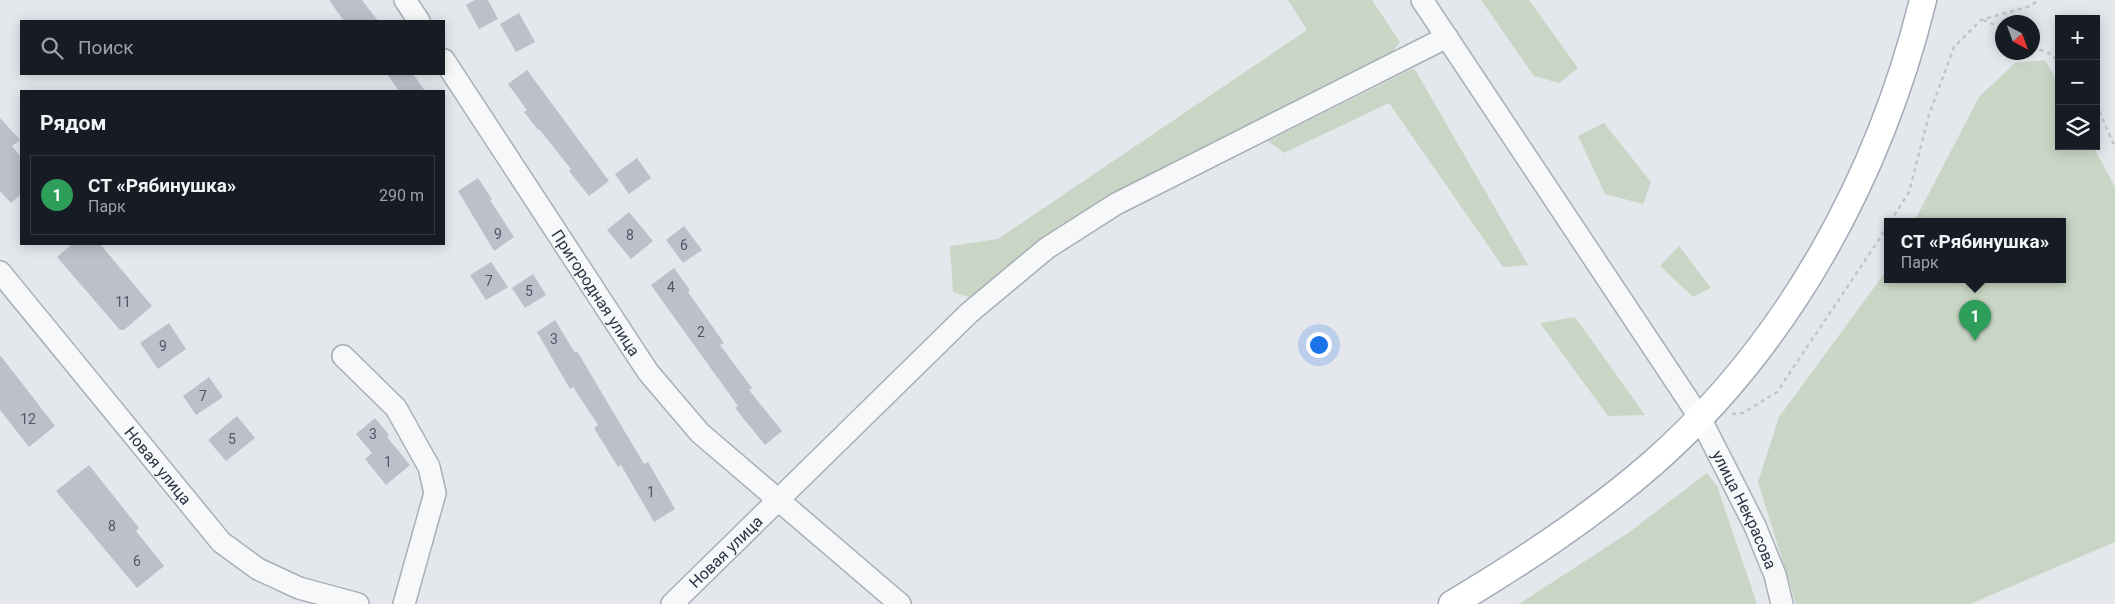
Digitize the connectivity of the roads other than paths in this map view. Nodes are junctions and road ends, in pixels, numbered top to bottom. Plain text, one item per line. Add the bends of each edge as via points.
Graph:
1 (405, 0) edge
2 (1422, 0) edge
3 (1923, 0) edge
4 (418, 20) edge
5 (1447, 36) junction
6 (445, 62) edge
7 (0, 272) edge
8 (343, 356) dead end
9 (1700, 418) junction
10 (778, 499) junction
11 (358, 604) edge
12 (404, 604) edge
13 (672, 604) edge
14 (900, 604) edge
15 (1452, 604) edge
16 (1782, 604) edge

1 - 4 street
2 - 5 street, улица Некрасова
3 - 9 main road via 1916,30 1880,133 1820,257 1777,324
5 - 9 street, улица Некрасова
5 - 10 street, Новая улица via 1116,204 1048,248 969,314
6 - 10 street, Пригородная улица via 648,372 700,433
7 - 11 street, Новая улица via 221,542 258,569 300,588
8 - 12 street via 396,408 429,467 435,493
9 - 15 main road via 1653,463 1596,509
9 - 16 street, улица Некрасова via 1754,526 1775,576
10 - 13 street, Новая улица
10 - 14 street, Пригородная улица

